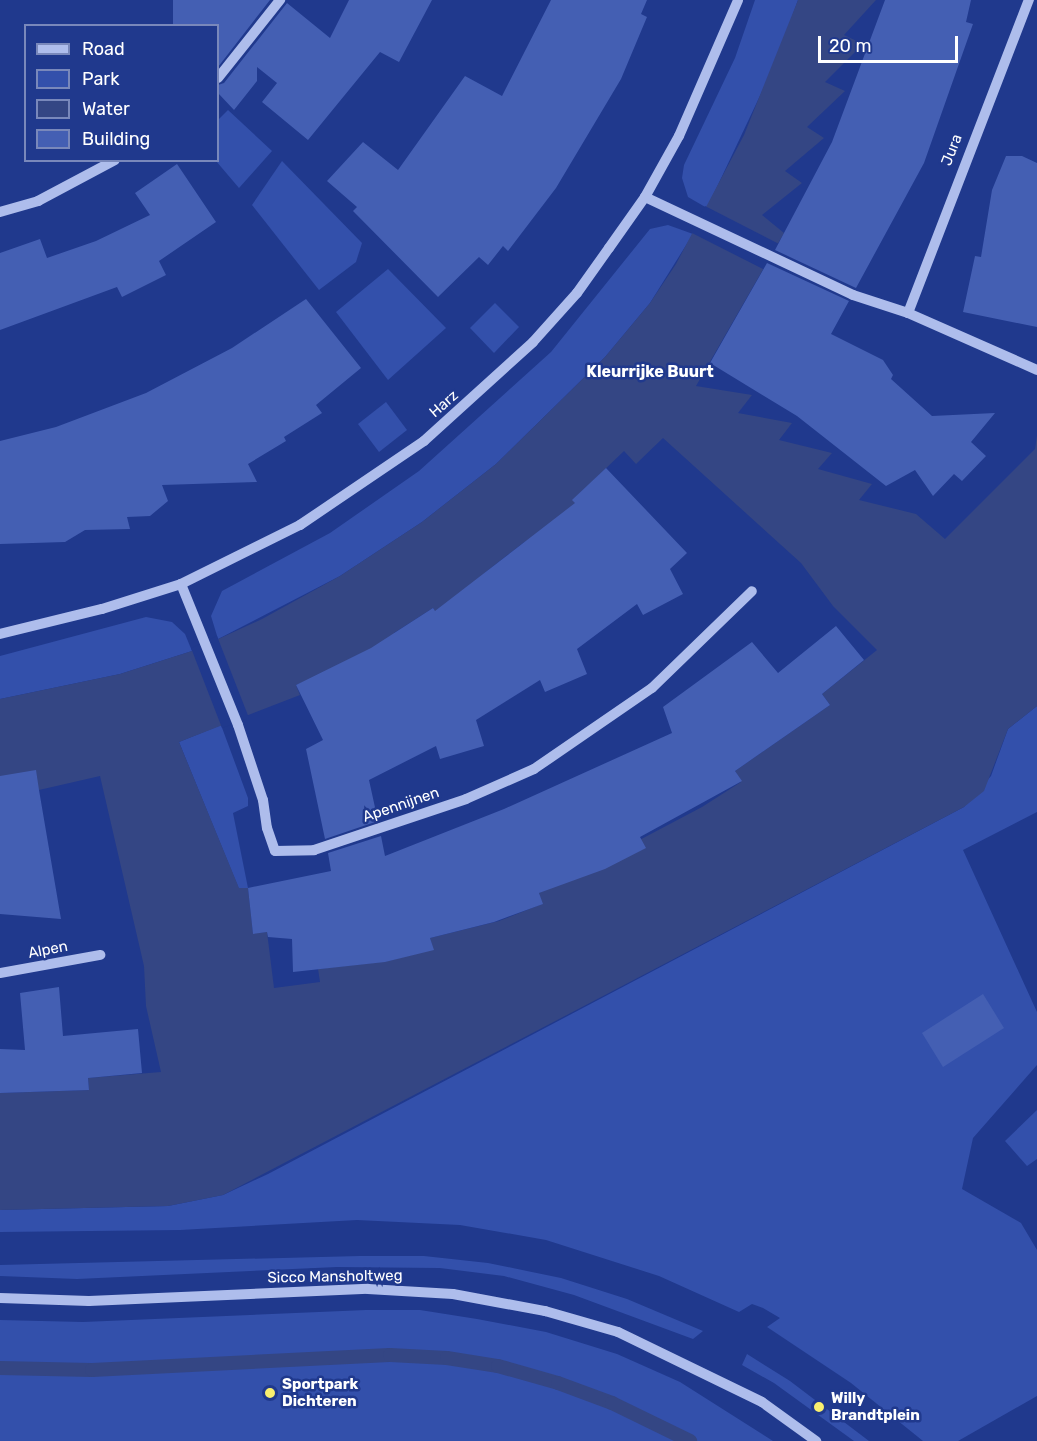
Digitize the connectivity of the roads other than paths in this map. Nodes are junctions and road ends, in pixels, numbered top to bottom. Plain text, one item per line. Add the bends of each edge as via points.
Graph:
1 (280, 0) edge
2 (738, 0) edge
3 (1029, 0) edge
4 (219, 77) edge
5 (111, 162) edge
6 (645, 197) junction
7 (0, 212) edge
8 (908, 313) junction
9 (1037, 370) edge
10 (181, 584) junction
11 (752, 591) dead end
12 (0, 634) edge
13 (100, 955) dead end
14 (0, 973) edge
15 (0, 1298) edge
16 (816, 1441) edge

1 - 4 street
2 - 6 street, Harz via 704,82
3 - 8 street, Jura
5 - 7 street via 38,201
6 - 8 street via 853,295
6 - 10 street, Harz via 577,293 541,334 424,441 300,525
8 - 9 street
10 - 11 street, Apennijnen via 238,725 275,851 314,850 466,799 534,769 652,688
10 - 12 street, Harz via 102,609
13 - 14 street, Alpen
15 - 16 street, Sicco Mansholtweg via 89,1301 368,1289 453,1294 545,1311 618,1332 762,1402

